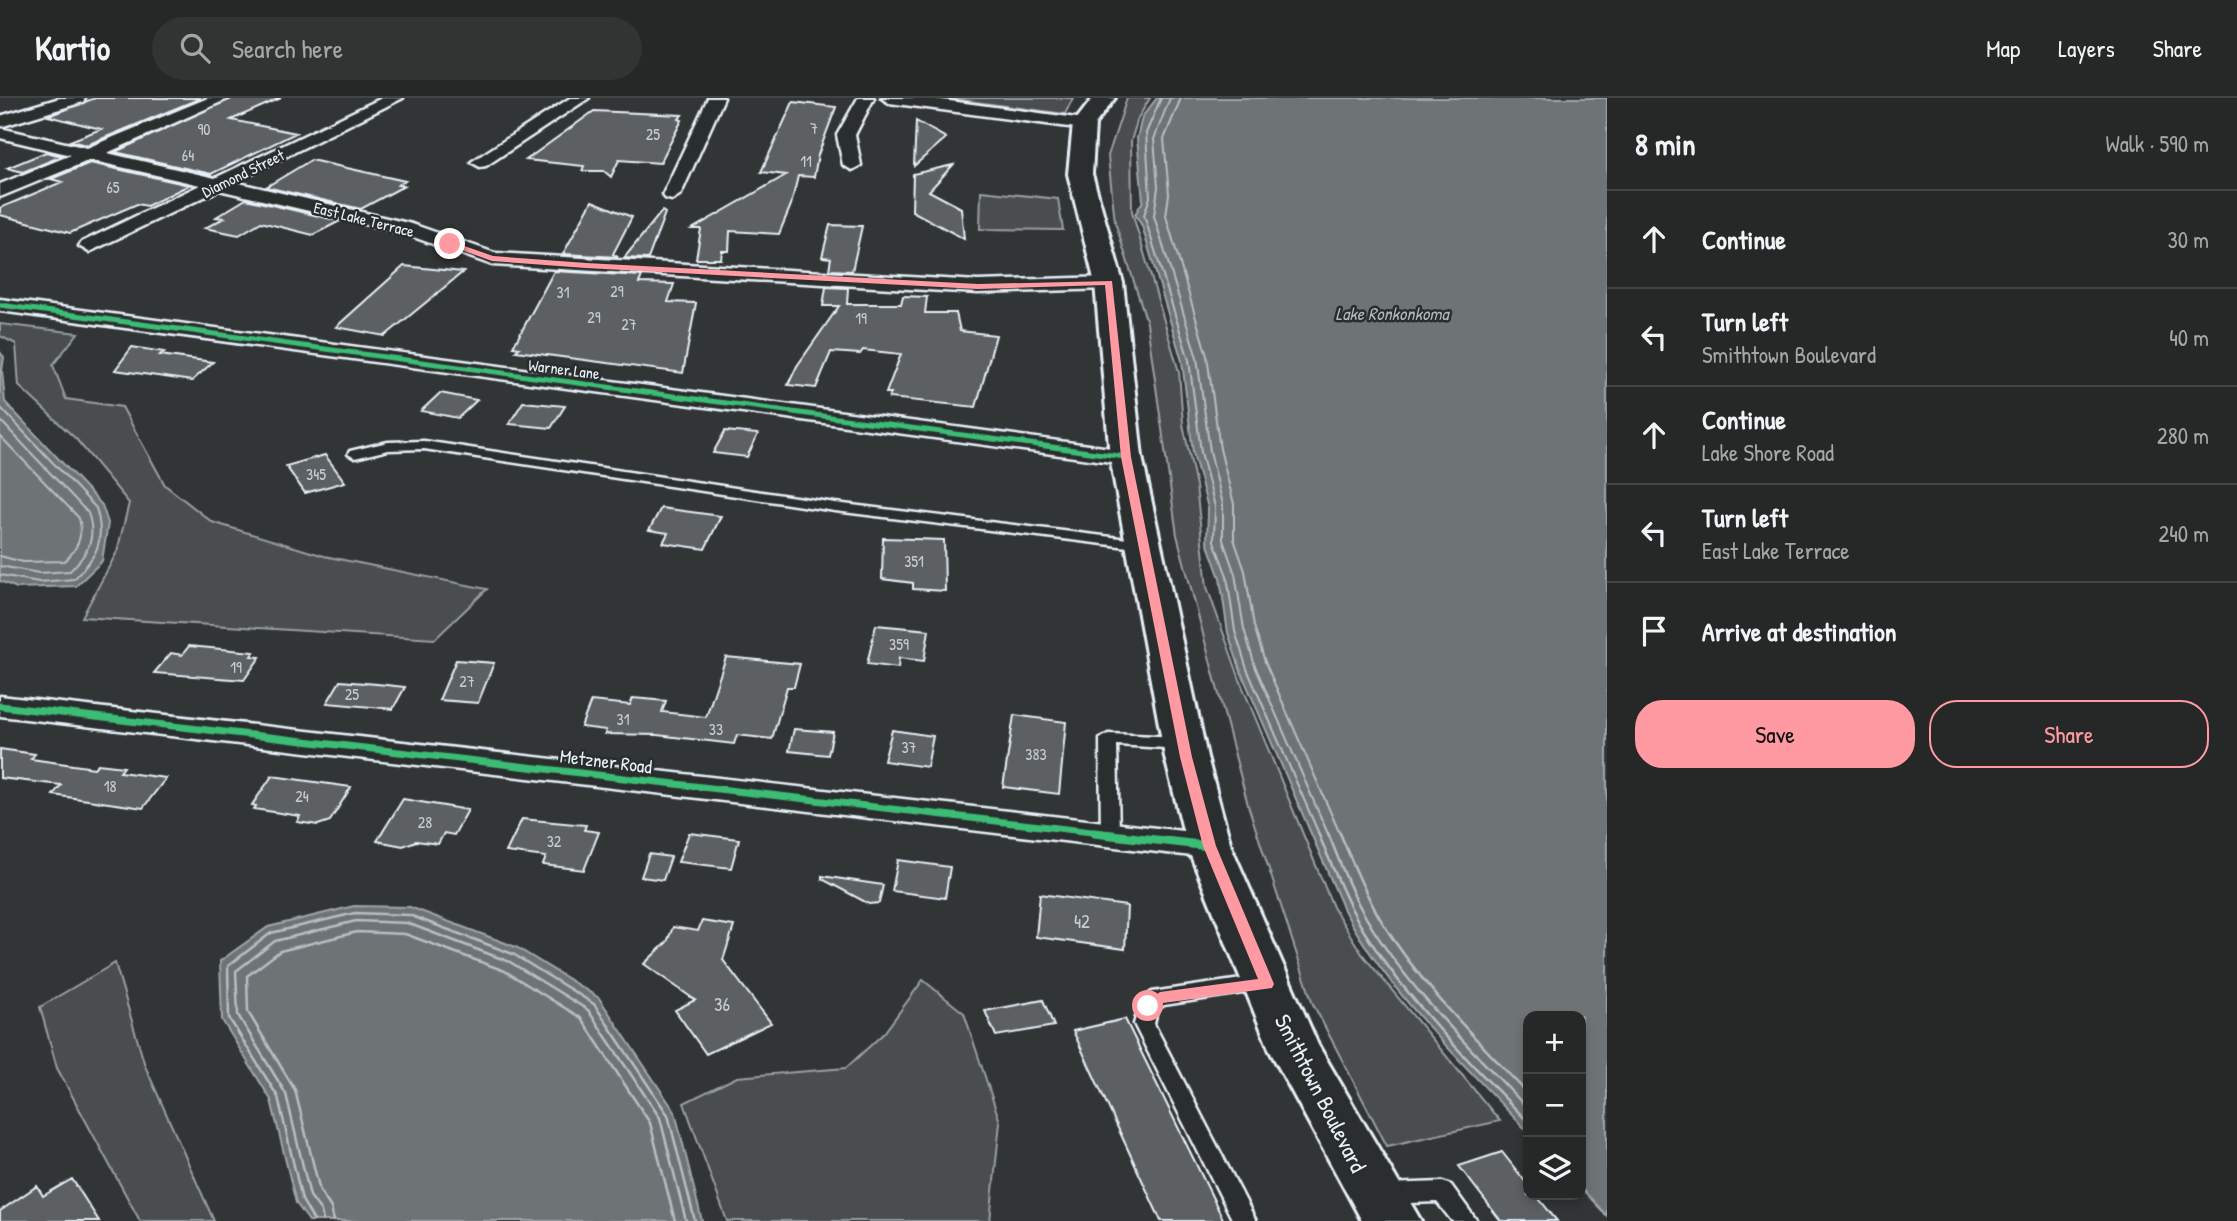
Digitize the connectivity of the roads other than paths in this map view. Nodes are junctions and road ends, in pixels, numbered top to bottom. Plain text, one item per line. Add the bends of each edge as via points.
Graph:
1 (77, 98) edge
2 (222, 98) edge
3 (395, 98) edge
4 (581, 98) edge
5 (716, 98) edge
6 (866, 98) edge
7 (889, 98) edge
8 (1104, 98) edge
9 (0, 122) edge
10 (1084, 124) junction
11 (0, 133) edge
12 (90, 153) junction
13 (480, 162) dead end
14 (852, 165) dead end
15 (221, 184) junction
16 (0, 191) edge
17 (672, 194) dead end
18 (89, 246) dead end
19 (1109, 283) junction
20 (0, 305) edge
21 (355, 454) dead end
22 (1126, 457) junction
23 (1144, 545) junction
24 (0, 706) edge
25 (1184, 744) junction
26 (1110, 834) junction
27 (1209, 846) junction
28 (1267, 984) junction
29 (1384, 1208) edge
30 (1245, 1221) edge
31 (1465, 1221) edge

1 - 9 street
2 - 12 street
3 - 15 street, Diamond Street
4 - 13 street
5 - 17 street
6 - 14 street via 846,135
7 - 10 street
8 - 10 main road
10 - 19 main road, Smithtown Boulevard via 1080,174
11 - 12 street, East Lake Terrace
12 - 15 street, East Lake Terrace
12 - 16 street
15 - 18 street, Diamond Street
15 - 19 street, East Lake Terrace via 405,228 492,259 978,287
19 - 22 main road, Smithtown Boulevard
20 - 22 street, Warner Lane
21 - 23 lane via 388,446 424,445 835,508
22 - 23 main road, Smithtown Boulevard
23 - 25 main road, Smithtown Boulevard
24 - 26 street, Metzner Road
25 - 26 lane via 1108,739
25 - 27 main road, Smithtown Boulevard
26 - 27 street, Metzner Road
27 - 28 main road, Smithtown Boulevard
28 - 29 main road, Smithtown Boulevard via 1295,1051
28 - 30 lane via 1160,998 1148,1006 1144,1024
29 - 31 lane via 1443,1192

